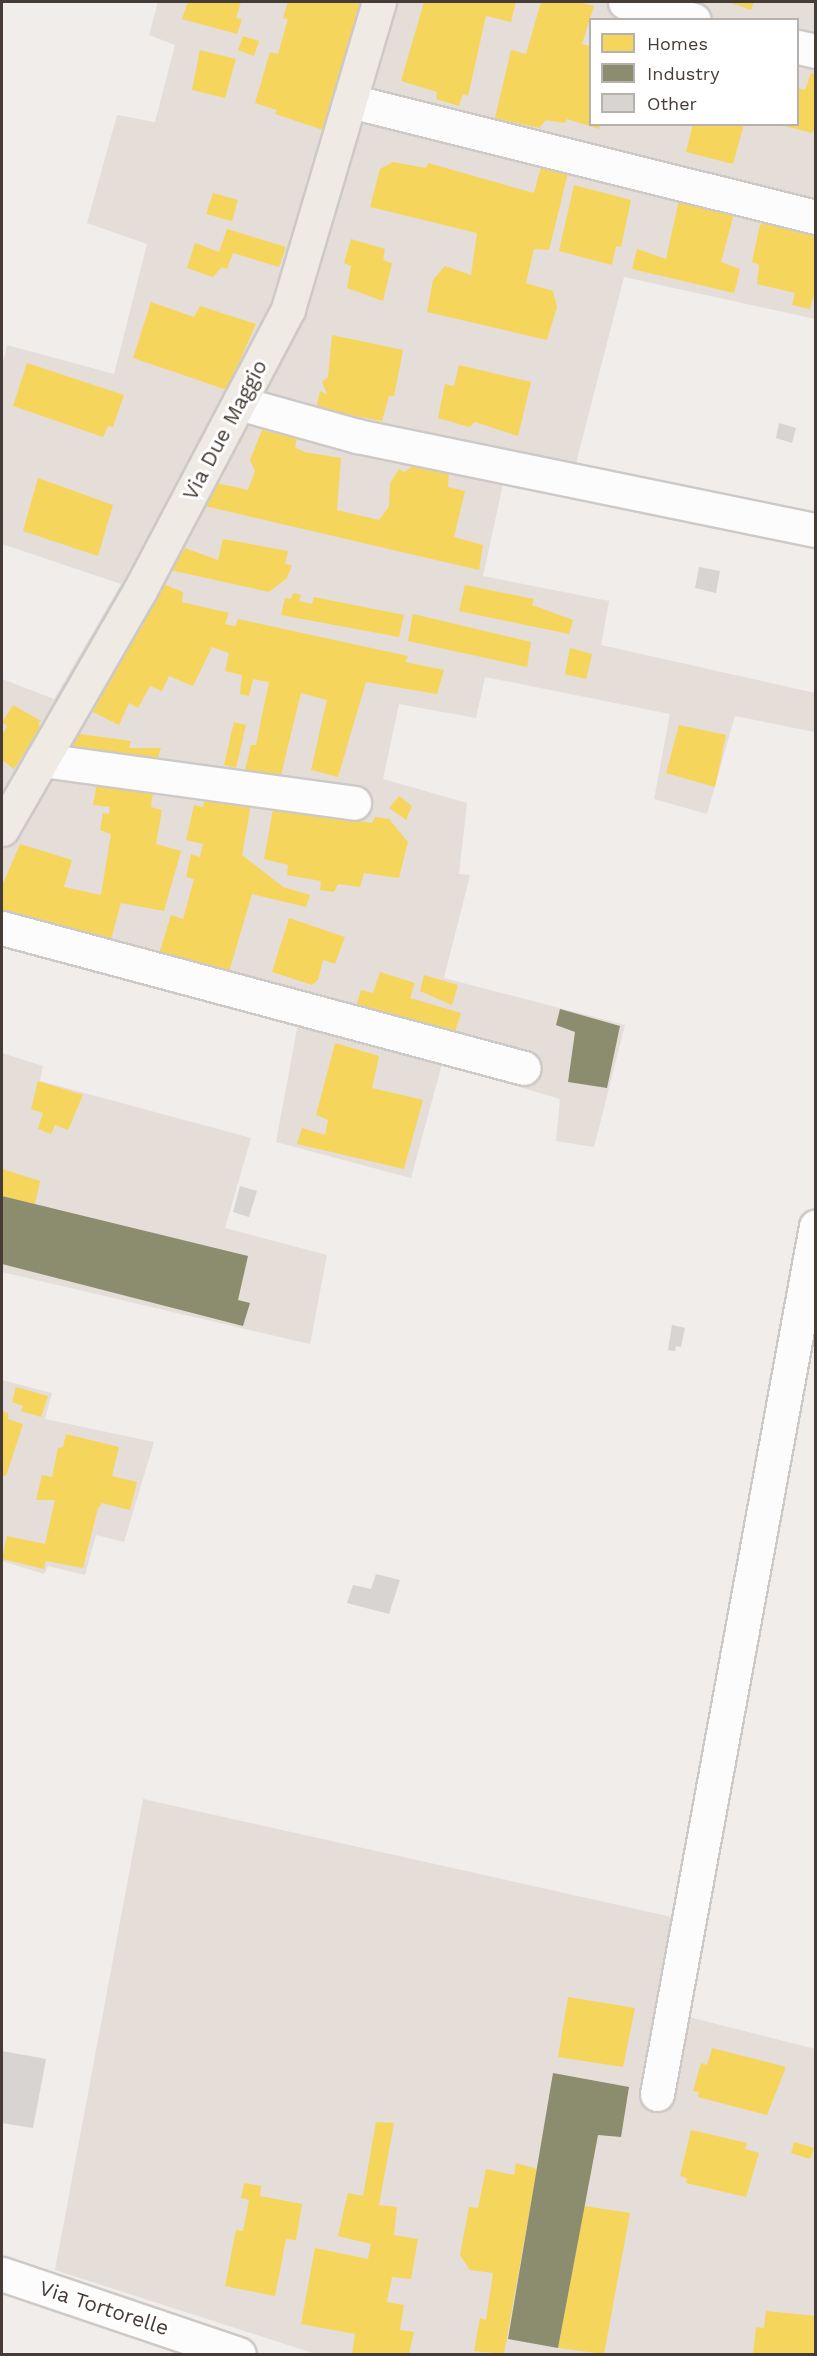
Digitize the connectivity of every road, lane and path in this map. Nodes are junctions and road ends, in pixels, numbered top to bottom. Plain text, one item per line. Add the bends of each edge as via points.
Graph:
1 (379, 2) edge
2 (626, 2) edge
3 (686, 18) edge
4 (799, 47) edge
5 (816, 51) edge
6 (350, 101) junction
7 (816, 217) edge
8 (238, 404) junction
9 (816, 530) edge
10 (42, 760) junction
11 (354, 803) dead end
12 (2, 829) edge
13 (2, 928) edge
14 (524, 1068) dead end
15 (816, 1226) edge
16 (657, 2094) dead end
17 (2, 2274) edge
18 (239, 2355) edge

1 - 6 main road, Via Due Maggio
2 - 3 street
4 - 5 street
6 - 7 street
6 - 8 main road, Via Due Maggio via 288,309
8 - 9 street via 357,436
8 - 10 main road, Via Due Maggio via 140,592
10 - 11 street
10 - 12 main road, Via Due Maggio
13 - 14 street
15 - 16 street
17 - 18 street, Via Tortorelle

